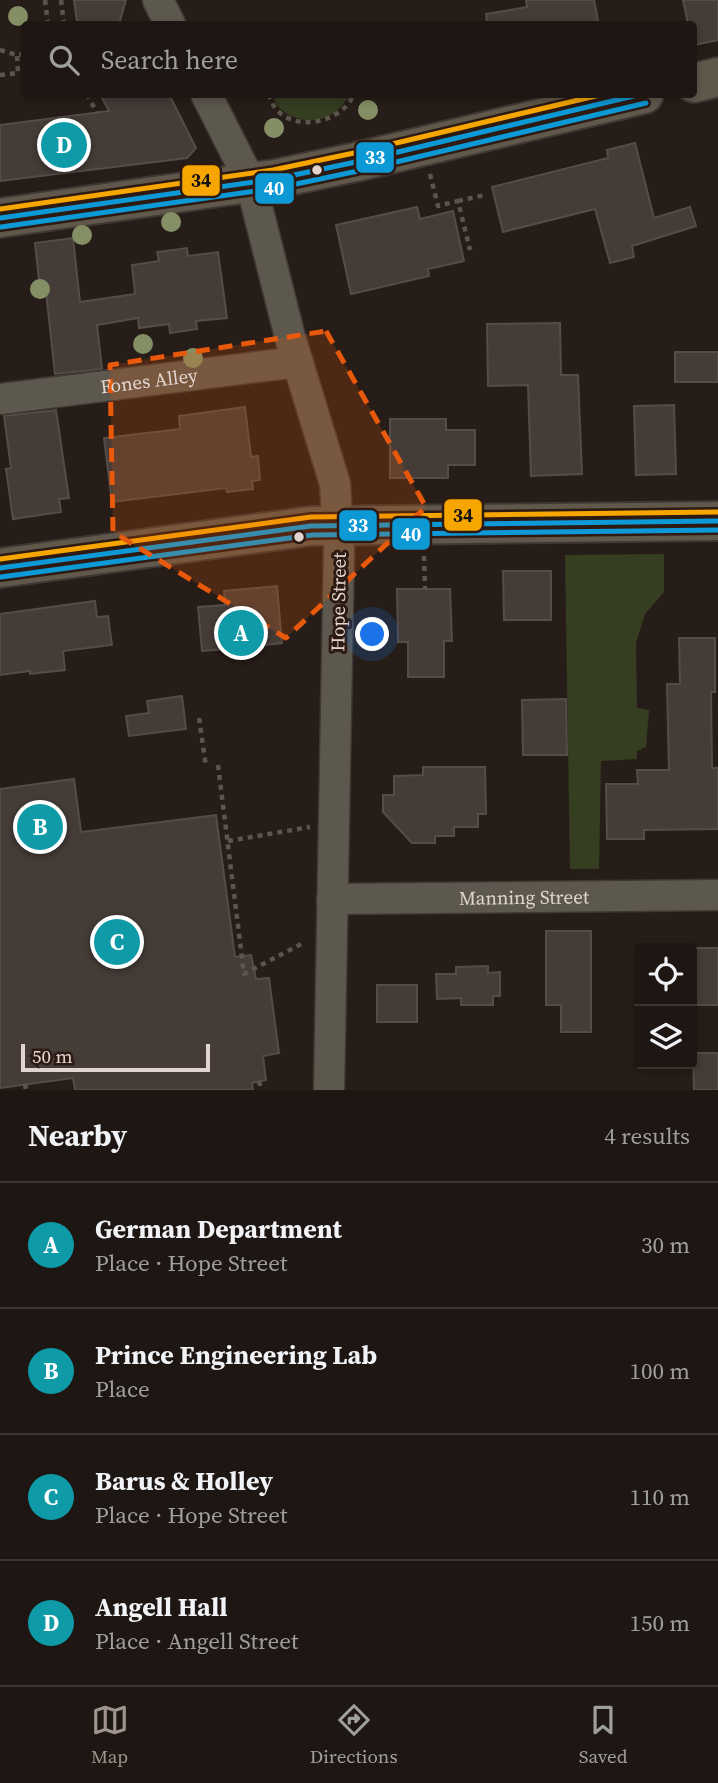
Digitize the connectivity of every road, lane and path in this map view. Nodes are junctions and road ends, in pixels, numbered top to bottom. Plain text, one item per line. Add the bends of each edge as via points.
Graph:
1 (45, 0) edge
2 (61, 0) edge
3 (158, 0) edge
4 (48, 21) edge
5 (64, 21) edge
6 (168, 21) edge
7 (0, 50) edge
8 (21, 54) edge
9 (17, 55) junction
10 (0, 75) edge
11 (718, 77) edge
12 (697, 82) edge
13 (89, 98) edge
14 (208, 98) edge
15 (271, 98) edge
16 (352, 98) edge
17 (627, 98) edge
18 (97, 113) dead end
19 (428, 166) dead end
20 (251, 183) junction
21 (485, 195) dead end
22 (458, 201) junction
23 (0, 218) edge
24 (470, 250) dead end
25 (298, 362) junction
26 (0, 399) edge
27 (718, 521) edge
28 (338, 526) junction
29 (424, 548) dead end
30 (0, 568) edge
31 (425, 589) dead end
32 (199, 718) dead end
33 (218, 765) dead end
34 (205, 767) dead end
35 (310, 827) dead end
36 (228, 841) junction
37 (718, 895) edge
38 (332, 899) junction
39 (307, 940) dead end
40 (259, 1081) dead end
41 (261, 1090) edge
42 (329, 1090) edge

1 - 4 path
2 - 5 path
3 - 6 street
7 - 9 path
8 - 9 path
9 - 10 path via 19,73
11 - 12 main road
13 - 18 path
14 - 20 street, Hope Street
15 - 16 path via 281,114 312,123 339,114
17 - 20 main road
19 - 22 path via 438,206
20 - 23 main road
20 - 25 street, Hope Street
21 - 22 path
22 - 24 path
25 - 26 street, Fones Alley
25 - 28 street, Hope Street via 335,484
27 - 28 main road
28 - 30 main road via 260,532
28 - 38 street, Hope Street
29 - 31 path
32 - 34 path
33 - 36 path
35 - 36 path
36 - 39 path via 244,974
37 - 38 street, Manning Street
38 - 42 street, Hope Street
40 - 41 path

